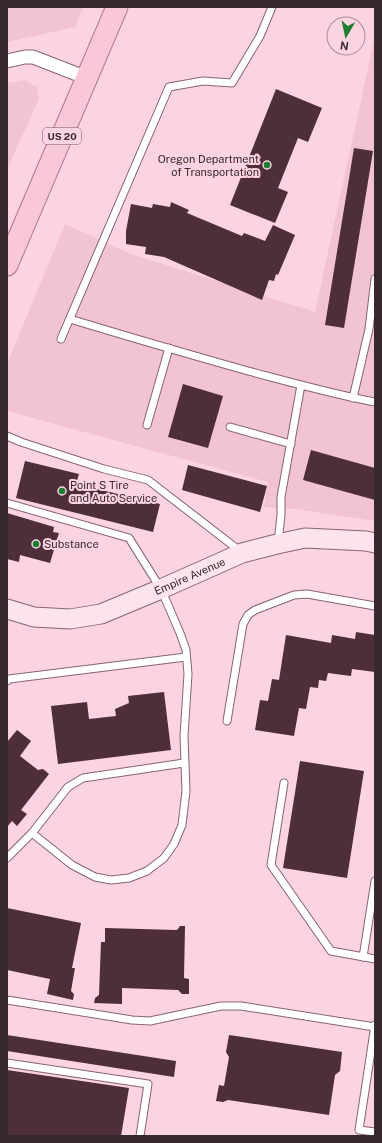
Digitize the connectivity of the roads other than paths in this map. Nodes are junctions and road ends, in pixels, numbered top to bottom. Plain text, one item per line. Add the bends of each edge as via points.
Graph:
1 (117, 7) edge
2 (272, 7) edge
3 (7, 61) edge
4 (87, 78) junction
5 (7, 265) edge
6 (375, 279) edge
7 (70, 319) junction
8 (61, 339) dead end
9 (169, 348) junction
10 (301, 385) junction
11 (353, 398) junction
12 (375, 402) edge
13 (147, 425) dead end
14 (230, 427) dead end
15 (7, 436) edge
16 (291, 444) junction
17 (7, 503) edge
18 (375, 543) edge
19 (278, 544) junction
20 (242, 553) junction
21 (161, 589) junction
22 (375, 606) edge
23 (7, 609) edge
24 (186, 657) junction
25 (7, 681) edge
26 (227, 720) dead end
27 (184, 763) junction
28 (284, 783) dead end
29 (32, 833) junction
30 (7, 858) edge
31 (375, 881) edge
32 (363, 957) junction
33 (375, 959) edge
34 (7, 1000) edge
35 (375, 1026) edge
36 (7, 1063) edge
37 (375, 1132) edge
38 (140, 1136) edge

1 - 4 main road, US 20
2 - 7 lane via 260,36 232,83 203,81 169,87
3 - 4 street via 25,56 33,57
4 - 5 main road, US 20
6 - 11 lane via 368,329
7 - 8 lane
7 - 9 lane
9 - 10 lane
9 - 13 lane
10 - 11 lane
10 - 16 lane
11 - 12 lane
14 - 16 lane
15 - 20 lane via 104,469 148,480
16 - 19 lane via 281,498
17 - 21 lane via 129,538
18 - 19 street, Empire Avenue via 305,538
19 - 20 street, Empire Avenue
20 - 21 street, Empire Avenue
21 - 23 street, Empire Avenue via 101,614 70,619 34,617
21 - 24 lane via 180,633
22 - 26 lane via 307,594 294,595 248,615 243,624
24 - 25 lane
24 - 27 lane via 188,674
27 - 29 lane via 83,778 68,787
27 - 29 lane via 186,791 182,825 174,844 164,858 148,871 129,878 111,880 96,877 72,865
28 - 32 lane via 270,865 332,951
29 - 30 lane
31 - 32 lane
32 - 33 lane
34 - 35 lane via 132,1020 150,1021 221,1006 241,1006
35 - 37 lane via 359,1130
36 - 38 lane via 148,1084

